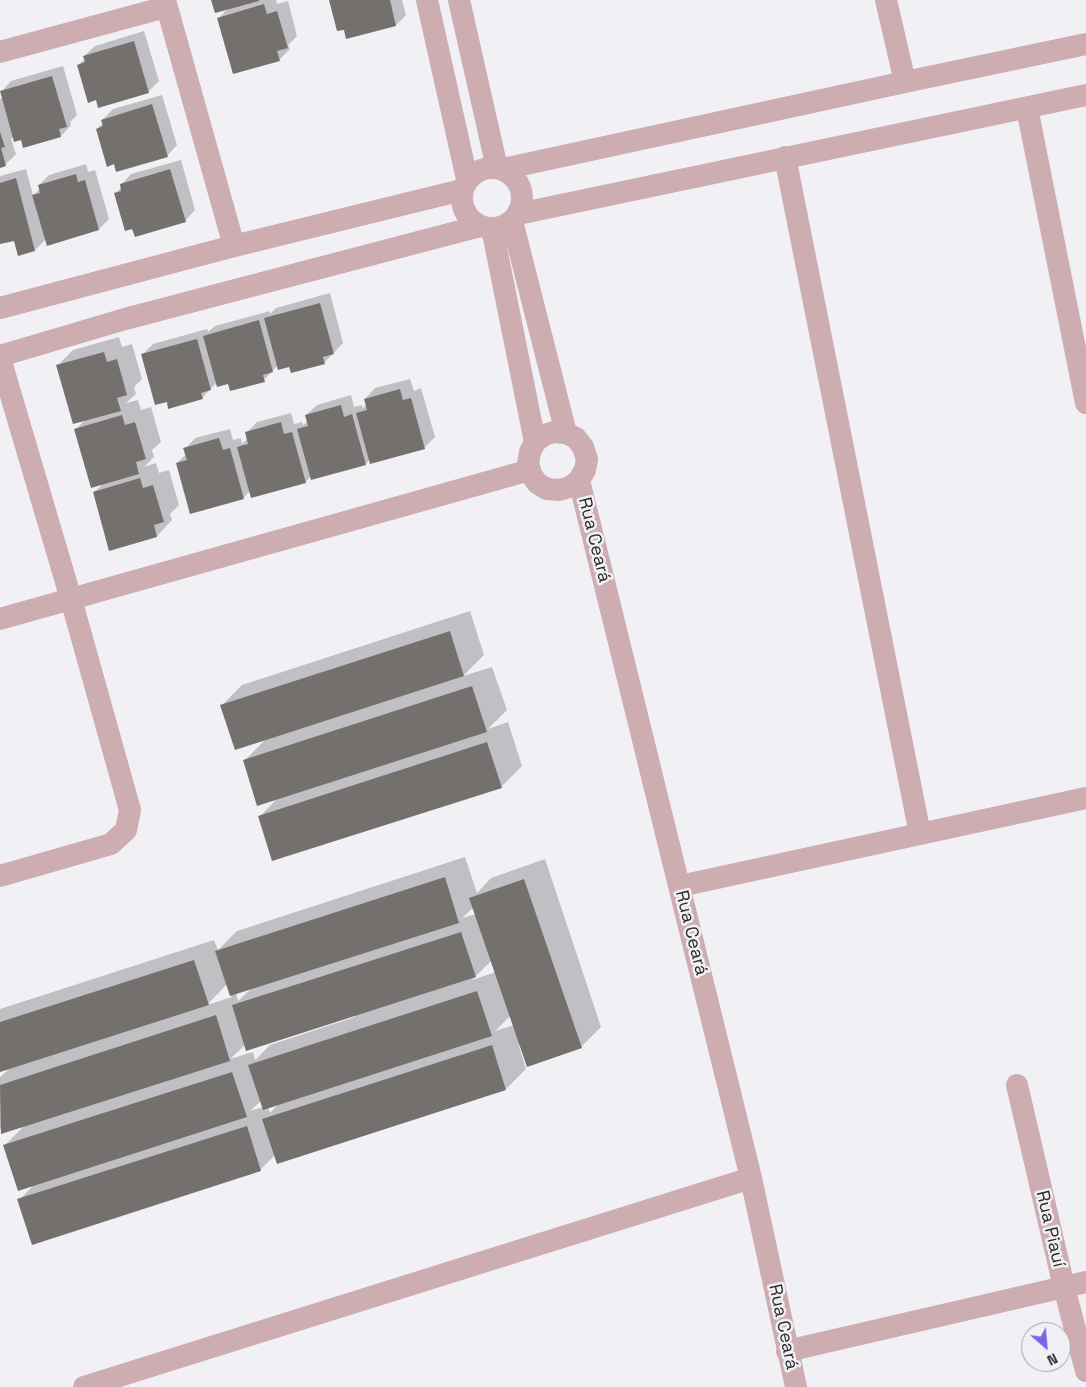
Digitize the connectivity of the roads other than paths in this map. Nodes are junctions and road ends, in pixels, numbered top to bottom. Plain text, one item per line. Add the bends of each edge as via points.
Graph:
1 (427, 0) edge
2 (459, 0) edge
3 (886, 0) edge
4 (165, 3) edge
5 (1086, 44) edge
6 (0, 52) edge
7 (905, 82) junction
8 (1086, 95) edge
9 (1027, 108) junction
10 (785, 157) junction
11 (500, 168) junction
12 (465, 185) junction
13 (500, 222) junction
14 (234, 246) junction
15 (0, 308) edge
16 (0, 357) edge
17 (1086, 403) edge
18 (566, 433) junction
19 (535, 442) junction
20 (530, 470) junction
21 (579, 480) junction
22 (71, 598) junction
23 (0, 619) edge
24 (1086, 798) edge
25 (920, 834) junction
26 (0, 876) edge
27 (680, 886) junction
28 (1018, 1085) dead end
29 (751, 1178) junction
30 (1086, 1282) edge
31 (1064, 1287) junction
32 (787, 1351) junction
33 (1086, 1371) edge
34 (84, 1387) edge
35 (796, 1387) edge

1 - 12 street
2 - 11 street
3 - 7 street
4 - 6 street
4 - 14 street
5 - 7 street
7 - 11 street
8 - 9 street
9 - 10 street
9 - 17 street
10 - 13 street
10 - 25 street
11 - 12 street via 475,172
11 - 13 street via 517,180 522,197 521,206
12 - 13 street via 461,201 471,220
12 - 14 street
13 - 16 street via 125,319
13 - 18 street
13 - 19 street
14 - 15 street
16 - 22 street
18 - 19 street via 554,432
18 - 21 street via 584,447 587,459
19 - 20 street via 528,463
20 - 21 street via 538,483 547,489 570,487
20 - 22 street
21 - 27 street, Rua Ceará
22 - 23 street
22 - 26 street via 130,810 126,830 111,844
24 - 25 street
25 - 27 street
27 - 29 street, Rua Ceará
28 - 31 street, Rua Piauí
29 - 32 street, Rua Ceará
29 - 34 street
30 - 31 street
31 - 32 street
31 - 33 street, Rua Piauí
32 - 35 street, Rua Ceará

